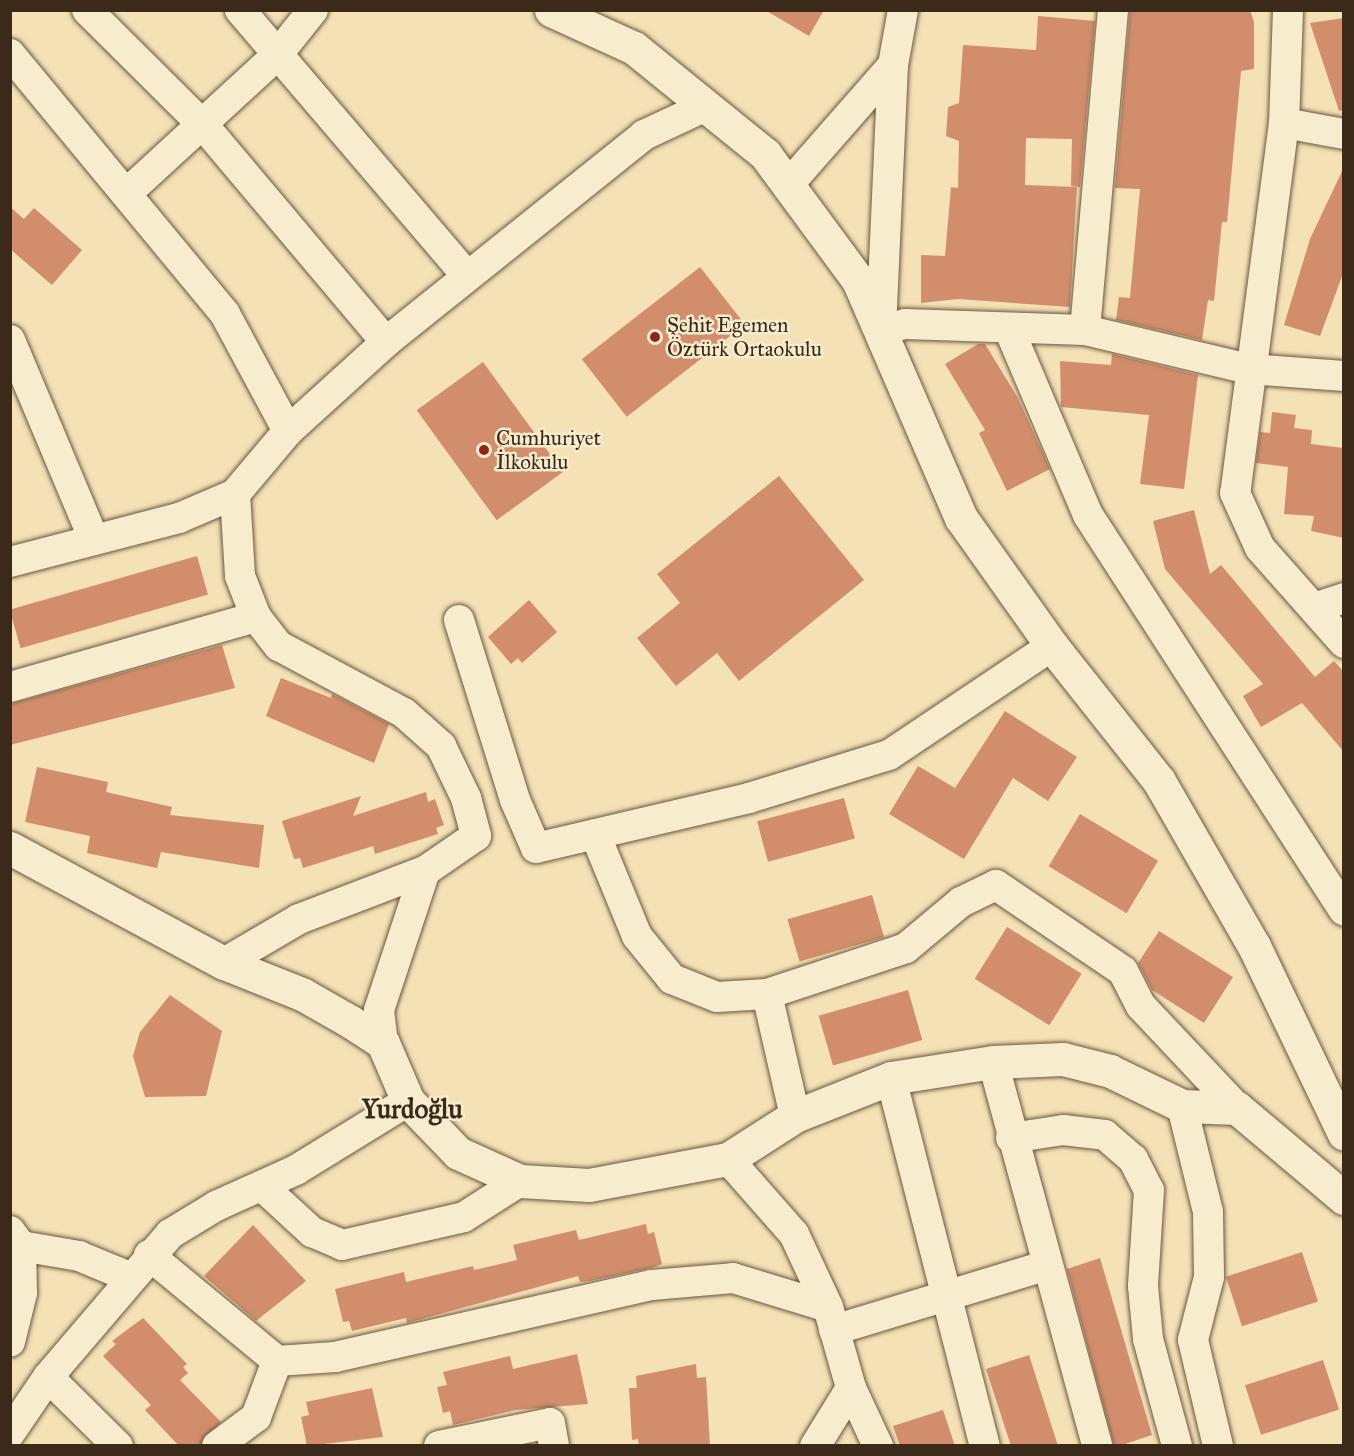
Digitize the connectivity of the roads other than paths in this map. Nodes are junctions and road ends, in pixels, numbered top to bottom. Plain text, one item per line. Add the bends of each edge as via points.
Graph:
1 (87, 10) edge
2 (240, 10) edge
3 (313, 10) edge
4 (552, 10) edge
5 (903, 10) edge
6 (1113, 10) edge
7 (1288, 10) edge
8 (10, 54) edge
9 (278, 54) junction
10 (893, 65) junction
11 (704, 107) junction
12 (1284, 123) junction
13 (204, 126) junction
14 (1344, 134) edge
15 (788, 185) junction
16 (127, 194) junction
17 (467, 276) junction
18 (1009, 329) junction
19 (881, 330) junction
20 (1085, 330) junction
21 (10, 340) edge
22 (386, 342) junction
23 (1250, 369) junction
24 (16, 372) edge
25 (1344, 376) edge
26 (288, 431) junction
27 (235, 494) junction
28 (94, 540) junction
29 (10, 562) edge
30 (1344, 598) edge
31 (1314, 608) junction
32 (256, 616) junction
33 (459, 620) dead end
34 (1344, 643) edge
35 (1052, 646) junction
36 (10, 687) edge
37 (595, 834) junction
38 (10, 848) edge
39 (425, 871) junction
40 (1344, 910) edge
41 (224, 963) junction
42 (767, 994) junction
43 (382, 1043) junction
44 (993, 1062) junction
45 (891, 1078) junction
46 (408, 1101) junction
47 (1182, 1106) junction
48 (1238, 1108) junction
49 (795, 1116) junction
50 (1344, 1134) edge
51 (1011, 1138) junction
52 (728, 1159) junction
53 (520, 1181) junction
54 (263, 1187) junction
55 (1344, 1198) edge
56 (16, 1238) edge
57 (149, 1254) junction
58 (1044, 1266) junction
59 (132, 1278) junction
60 (946, 1294) junction
61 (831, 1318) junction
62 (10, 1342) edge
63 (277, 1360) junction
64 (48, 1377) junction
65 (851, 1388) junction
66 (10, 1432) edge
67 (118, 1446) edge
68 (217, 1446) edge
69 (439, 1446) edge
70 (555, 1446) edge
71 (815, 1446) edge
72 (878, 1446) edge
73 (985, 1446) edge
74 (1097, 1446) edge
75 (1177, 1446) edge
76 (1218, 1446) edge

1 - 13 street
2 - 9 street
3 - 9 street
4 - 11 street via 634,48
5 - 10 street
6 - 20 street
7 - 12 street
8 - 16 street
9 - 13 street
9 - 17 street
10 - 15 street
10 - 19 street
11 - 15 street via 765,154
11 - 17 street via 644,135
12 - 14 street
12 - 23 street
13 - 16 street
13 - 22 street
15 - 19 street via 858,280
16 - 26 street via 225,314
17 - 22 street
18 - 19 street via 905,324
18 - 20 street
18 - 40 street via 1088,515
19 - 35 street via 961,518
20 - 23 street
21 - 24 street
22 - 26 street
23 - 25 street
23 - 31 street via 1235,493 1260,548
24 - 28 street
26 - 27 street
27 - 28 street via 179,518
27 - 32 street via 240,576
28 - 29 street
30 - 31 street
31 - 34 street
32 - 36 street
32 - 39 street via 279,646 404,713 441,746 466,798 476,836
33 - 37 street via 515,800 536,848
35 - 37 street via 889,755 749,798
35 - 50 street via 1159,781 1254,946
37 - 42 street via 637,936 672,979 717,997
38 - 41 street
39 - 41 street via 299,919
39 - 43 street via 379,1010
41 - 43 street via 302,994
42 - 48 street via 906,948 961,902 996,885 1123,971 1142,1006
42 - 49 street
43 - 46 street
44 - 45 street
44 - 47 street via 1063,1059 1110,1071
44 - 51 street
45 - 49 street
45 - 60 street
46 - 53 street via 458,1153
46 - 54 street
47 - 48 street
47 - 76 street via 1208,1212 1209,1277 1192,1340
48 - 55 street
49 - 52 street
51 - 58 street
51 - 75 street via 1064,1130 1105,1136 1133,1159 1149,1190 1143,1286 1148,1339
52 - 53 street via 589,1185
52 - 61 street via 794,1234
53 - 54 street via 464,1217 342,1245 312,1232
54 - 57 street via 216,1206 170,1234
56 - 59 street via 79,1256
56 - 62 street via 22,1293
57 - 59 street
57 - 63 street
58 - 60 street
58 - 74 street
59 - 64 street
60 - 61 street
60 - 73 street
61 - 63 street via 733,1278 652,1285 335,1357
61 - 65 street
63 - 68 street via 256,1417
64 - 66 street
64 - 67 street
65 - 71 street
65 - 72 street
69 - 70 street via 550,1422

